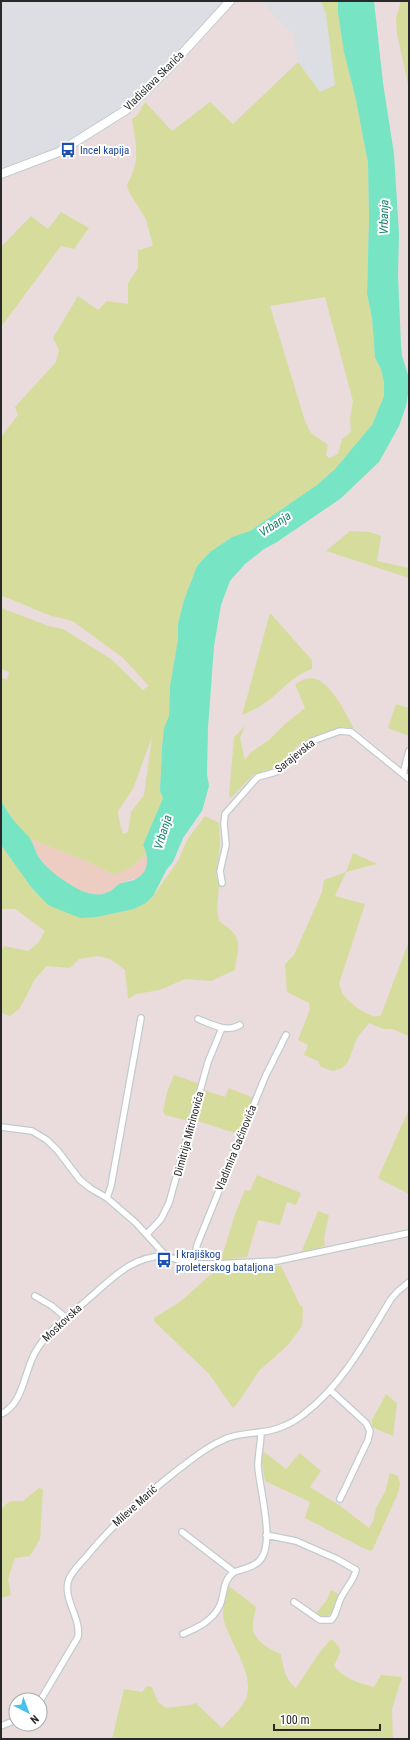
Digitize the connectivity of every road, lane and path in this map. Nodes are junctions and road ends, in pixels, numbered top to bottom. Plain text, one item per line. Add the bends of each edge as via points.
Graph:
1 (230, 1) edge
2 (1, 174) edge
3 (409, 751) edge
4 (403, 774) junction
5 (409, 779) edge
6 (222, 884) dead end
7 (141, 1018) dead end
8 (198, 1019) dead end
9 (240, 1025) dead end
10 (222, 1028) junction
11 (286, 1035) dead end
12 (1, 1127) edge
13 (107, 1198) junction
14 (409, 1233) edge
15 (148, 1234) junction
16 (154, 1244) junction
17 (151, 1256) junction
18 (166, 1256) junction
19 (194, 1263) junction
20 (409, 1282) edge
21 (35, 1296) dead end
22 (65, 1317) junction
23 (330, 1390) junction
24 (1, 1414) edge
25 (262, 1432) junction
26 (340, 1499) dead end
27 (182, 1532) dead end
28 (266, 1535) junction
29 (234, 1572) junction
30 (294, 1602) dead end
31 (182, 1634) dead end
32 (45, 1692) edge

1 - 2 street, Vladislava Skarića via 167,70 126,110 59,152
3 - 4 street
4 - 5 street, Sarajevska
4 - 6 street, Sarajevska via 351,732 340,731 312,741 276,772 258,777 225,814 226,845 220,871
7 - 13 street
8 - 10 street
9 - 10 street
10 - 15 street, Dimitrija Mitrinovića via 208,1062 169,1203 161,1220
11 - 19 street, Vladimira Gaćinovića via 265,1077 197,1245
12 - 13 street via 32,1131 47,1140 80,1180
13 - 15 street
14 - 19 street via 292,1259 234,1264
15 - 16 street
16 - 17 street via 155,1250
16 - 18 street
17 - 18 street, Moskovska
17 - 22 street, Moskovska via 120,1270
18 - 19 street
20 - 23 street, Mileve Marić via 391,1300 352,1363
21 - 22 street
22 - 24 street, Moskovska via 35,1351 17,1398 10,1408
23 - 25 street, Mileve Marić via 292,1423
23 - 26 street via 366,1423 370,1431
25 - 28 street via 258,1463
25 - 32 street, Mileve Marić via 236,1435 214,1444 161,1483 107,1531 68,1581 68,1596 79,1628 78,1637
27 - 29 street
28 - 29 street via 265,1551 261,1559
28 - 30 street via 304,1544 356,1570 331,1620 320,1620
29 - 31 street via 227,1578 220,1605 214,1614 199,1626

